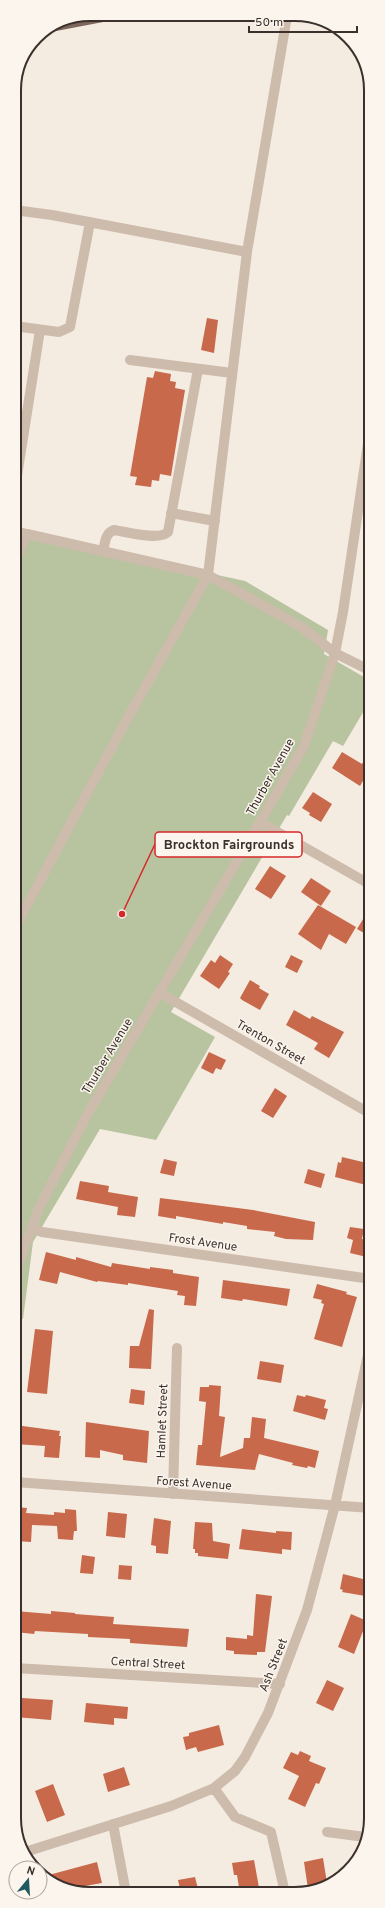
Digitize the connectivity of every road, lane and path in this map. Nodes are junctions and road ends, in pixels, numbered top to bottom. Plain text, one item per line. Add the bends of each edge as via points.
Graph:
1 (286, 21) edge
2 (21, 211) edge
3 (90, 222) junction
4 (246, 252) junction
5 (21, 327) edge
6 (40, 330) junction
7 (130, 360) dead end
8 (198, 368) junction
9 (232, 373) junction
10 (21, 451) edge
11 (364, 470) edge
12 (172, 513) junction
13 (215, 520) junction
14 (21, 533) edge
15 (27, 534) junction
16 (21, 547) edge
17 (103, 552) junction
18 (208, 576) junction
19 (335, 653) junction
20 (364, 668) edge
21 (260, 822) junction
22 (364, 881) edge
23 (21, 916) edge
24 (160, 993) junction
25 (364, 1110) edge
26 (31, 1228) junction
27 (21, 1256) edge
28 (364, 1278) edge
29 (178, 1348) dead end
30 (364, 1372) edge
31 (21, 1483) edge
32 (173, 1494) junction
33 (334, 1505) junction
34 (364, 1507) edge
35 (21, 1668) edge
36 (280, 1684) junction
37 (214, 1788) junction
38 (113, 1824) junction
39 (327, 1832) dead end
40 (361, 1836) edge
41 (29, 1851) edge
42 (125, 1887) edge
43 (284, 1887) edge

1 - 4 street
2 - 3 street
3 - 4 street
3 - 6 street via 70,327 58,332
4 - 9 street
5 - 6 street
6 - 10 street
7 - 8 street
8 - 9 street
8 - 12 street
9 - 13 street
11 - 19 street, Thurber Avenue
12 - 13 street
12 - 17 street via 165,536 110,531
13 - 18 street
14 - 15 street
15 - 16 street
15 - 17 street
17 - 18 street
18 - 19 street via 303,628
18 - 23 street
19 - 20 street
19 - 21 street, Thurber Avenue via 304,746
21 - 22 street
21 - 24 street, Thurber Avenue
24 - 25 street, Trenton Street
24 - 26 street, Thurber Avenue via 87,1115
26 - 27 street, Thurber Avenue
26 - 28 street, Frost Avenue via 50,1233
29 - 32 street, Hamlet Street
30 - 33 street, Ash Street
31 - 32 street, Forest Avenue
32 - 33 street, Forest Avenue
33 - 34 street, Forest Avenue
33 - 36 street, Ash Street via 307,1610
35 - 36 street, Central Street
36 - 37 street, Ash Street via 245,1757 235,1770
37 - 38 street, Ash Street via 170,1806
37 - 43 street via 235,1817 270,1832
38 - 41 street, Ash Street
38 - 42 street
39 - 40 street

